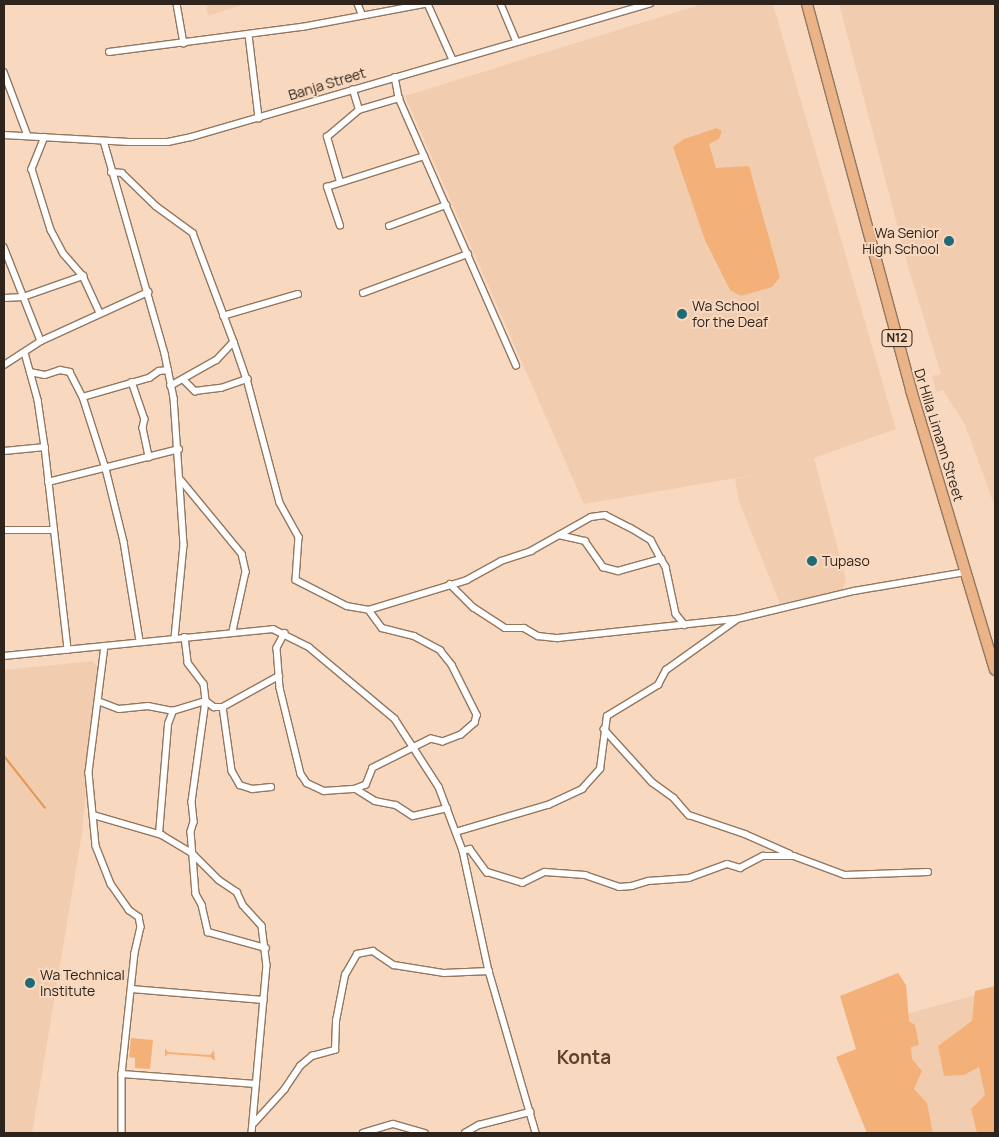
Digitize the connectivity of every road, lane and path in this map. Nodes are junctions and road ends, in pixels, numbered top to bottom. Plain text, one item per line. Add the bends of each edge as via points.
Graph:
1 (177, 4) edge
2 (358, 4) edge
3 (426, 4) edge
4 (501, 4) edge
5 (650, 4) edge
6 (807, 4) edge
7 (362, 14) junction
8 (249, 34) junction
9 (517, 42) junction
10 (184, 43) junction
11 (109, 52) dead end
12 (453, 60) junction
13 (4, 72) edge
14 (395, 77) junction
15 (353, 90) junction
16 (399, 98) junction
17 (359, 110) junction
18 (259, 118) junction
19 (4, 136) edge
20 (28, 136) junction
21 (45, 137) junction
22 (104, 141) junction
23 (424, 156) junction
24 (111, 172) junction
25 (340, 182) junction
26 (446, 205) junction
27 (340, 226) dead end
28 (389, 226) dead end
29 (4, 247) edge
30 (468, 254) junction
31 (83, 276) junction
32 (148, 292) junction
33 (363, 293) dead end
34 (298, 294) dead end
35 (23, 297) junction
36 (4, 298) edge
37 (100, 313) junction
38 (223, 316) junction
39 (41, 341) junction
40 (234, 342) junction
41 (25, 353) junction
42 (4, 365) edge
43 (516, 365) dead end
44 (168, 370) junction
45 (30, 372) junction
46 (247, 378) junction
47 (184, 380) junction
48 (132, 382) junction
49 (172, 386) junction
50 (82, 397) junction
51 (45, 447) junction
52 (179, 449) junction
53 (4, 451) edge
54 (149, 457) junction
55 (106, 468) junction
56 (181, 480) junction
57 (48, 482) junction
58 (4, 530) edge
59 (54, 530) junction
60 (559, 535) junction
61 (661, 559) junction
62 (966, 572) junction
63 (450, 584) junction
64 (369, 610) junction
65 (737, 618) junction
66 (685, 625) junction
67 (233, 631) junction
68 (285, 633) junction
69 (185, 637) junction
70 (175, 638) junction
71 (140, 641) junction
72 (106, 646) junction
73 (68, 650) junction
74 (4, 656) edge
75 (995, 670) edge
76 (279, 676) junction
77 (98, 701) junction
78 (206, 701) junction
79 (223, 707) junction
80 (173, 711) junction
81 (604, 729) junction
82 (414, 745) junction
83 (271, 786) dead end
84 (356, 789) junction
85 (447, 808) junction
86 (93, 815) junction
87 (456, 832) junction
88 (159, 834) junction
89 (463, 851) junction
90 (192, 853) junction
91 (794, 856) junction
92 (928, 872) dead end
93 (266, 948) junction
94 (489, 972) junction
95 (131, 989) junction
96 (264, 1000) junction
97 (122, 1074) junction
98 (256, 1084) junction
99 (530, 1112) junction
100 (254, 1124) junction
101 (122, 1133) edge
102 (252, 1133) edge
103 (363, 1133) edge
104 (425, 1133) edge
105 (465, 1133) edge
106 (536, 1133) edge

1 - 10 street
2 - 7 street
3 - 7 street
3 - 12 street
4 - 9 street
5 - 9 street, Banja Street
6 - 62 highway, Dr Hilla Limann Street / N12 via 911,390
7 - 8 street
8 - 10 street
8 - 18 street
9 - 12 street, Banja Street
10 - 11 street
12 - 14 street, Banja Street
13 - 20 street
14 - 15 street, Banja Street
14 - 16 street
15 - 17 street
15 - 18 street, Banja Street
16 - 17 street
16 - 23 street
17 - 25 street via 328,137
18 - 22 street, Banja Street via 168,142
19 - 20 street, Banja Street
20 - 21 street, Banja Street
21 - 22 street, Banja Street
21 - 31 street via 32,169 51,230 64,254
22 - 24 street
23 - 25 street
23 - 26 street
24 - 32 street
24 - 38 street via 122,173 141,194 193,233
25 - 27 street via 327,187
26 - 28 street
26 - 30 street
29 - 35 street
30 - 33 street
30 - 43 street
31 - 35 street
31 - 37 street
32 - 37 street
32 - 44 street
34 - 38 street
35 - 36 street
35 - 39 street
37 - 39 street
38 - 40 street
39 - 41 street
40 - 46 street
40 - 47 street via 217,360
41 - 42 street
41 - 45 street
44 - 48 street
44 - 49 street
45 - 50 street via 45,375 60,370 70,372
45 - 51 street
46 - 47 street via 221,388 195,391
46 - 64 street via 280,503 299,537 296,580 347,606
47 - 49 street
48 - 50 street
48 - 54 street via 145,420 143,428
49 - 52 street
50 - 55 street
51 - 53 street
51 - 57 street
52 - 54 street
52 - 56 street
54 - 55 street
55 - 57 street
55 - 71 street via 124,542
56 - 67 street via 242,554 246,572
56 - 70 street via 184,545
57 - 59 street
58 - 59 street
59 - 73 street
60 - 61 street via 585,541 603,567 618,570
60 - 61 street via 575,524 605,515 651,540
60 - 63 street via 467,580
61 - 66 street via 666,567 676,614
62 - 65 street via 854,591
62 - 75 highway, Dr Hilla Limann Street / N12
63 - 64 street
63 - 66 street via 505,628 524,628 538,636 558,638
64 - 82 street via 382,628 414,636 440,650 452,666 477,715 475,723 462,735 443,742 431,738
65 - 66 street
65 - 81 street via 666,670 658,685 607,716
67 - 68 street via 273,629
67 - 69 street
68 - 76 street via 276,648
68 - 82 street via 342,673 394,719
69 - 70 street
69 - 78 street via 188,663 204,684
70 - 71 street
71 - 72 street
72 - 73 street
72 - 77 street
73 - 74 street
76 - 79 street
76 - 84 street via 304,780 324,791
77 - 80 street via 119,709 148,706
77 - 86 street via 89,773
78 - 79 street via 214,707
78 - 80 street
78 - 90 street via 192,802
79 - 83 street via 232,772 240,785 252,789
80 - 88 street via 168,724
81 - 87 street via 600,769 582,790 548,805
81 - 91 street via 652,782 674,798 689,815 745,834
82 - 84 street via 374,768 366,785
82 - 85 street via 439,787
84 - 85 street via 374,801 396,805 413,816
85 - 87 street
86 - 88 street
86 - 95 street via 99,857 111,884 129,910 139,918 141,927
87 - 89 street
88 - 90 street
89 - 91 street via 470,849 486,872 508,881 522,883 545,872 585,875 619,887 648,880 689,878 727,864 740,868 763,856
89 - 94 street
90 - 93 street via 229,889 237,892 243,905 262,926
90 - 93 street via 196,894 208,932
91 - 92 street via 845,875
93 - 96 street
94 - 99 street
94 - 100 street via 444,973 394,964 373,951 357,954 346,975 336,1020 335,1050 312,1056 300,1066
95 - 96 street
95 - 97 street
96 - 98 street
97 - 98 street
97 - 101 street
98 - 100 street
99 - 105 street via 480,1125
99 - 106 street
100 - 102 street
103 - 104 street via 393,1124

